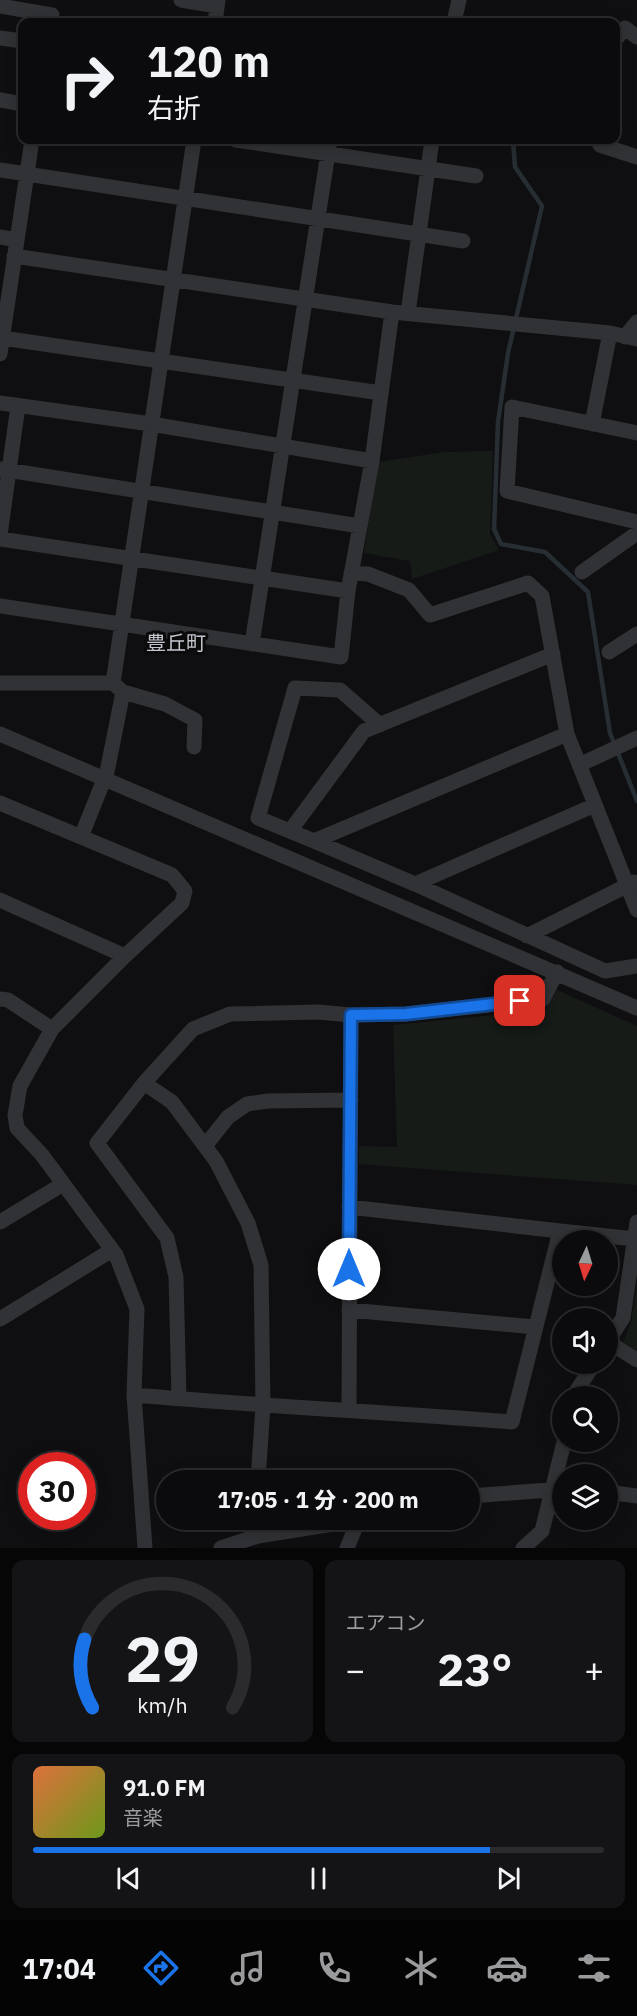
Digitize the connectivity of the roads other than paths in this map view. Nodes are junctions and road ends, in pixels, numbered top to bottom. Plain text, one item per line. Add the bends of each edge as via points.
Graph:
1 (181, 0) edge
2 (459, 0) edge
3 (218, 3) edge
4 (0, 6) edge
5 (52, 12) edge
6 (215, 18) edge
7 (455, 18) edge
8 (620, 34) edge
9 (637, 37) edge
10 (0, 38) edge
11 (18, 40) edge
12 (0, 100) edge
13 (18, 103) edge
14 (31, 144) edge
15 (193, 144) edge
16 (298, 144) edge
17 (431, 144) edge
18 (600, 144) dead end
19 (329, 146) edge
20 (637, 157) edge
21 (427, 168) junction
22 (0, 170) edge
23 (27, 174) junction
24 (476, 176) dead end
25 (185, 198) junction
26 (319, 219) junction
27 (418, 234) junction
28 (0, 237) edge
29 (16, 240) junction
30 (463, 241) dead end
31 (14, 256) junction
32 (172, 278) junction
33 (305, 297) junction
34 (392, 312) junction
35 (408, 313) junction
36 (637, 322) edge
37 (624, 336) edge
38 (2, 338) junction
39 (0, 354) edge
40 (160, 360) junction
41 (293, 380) junction
42 (381, 393) junction
43 (0, 403) edge
44 (18, 406) junction
45 (151, 424) junction
46 (592, 424) junction
47 (637, 433) edge
48 (283, 446) junction
49 (372, 461) junction
50 (4, 469) edge
51 (143, 491) junction
52 (273, 512) junction
53 (637, 522) edge
54 (360, 526) junction
55 (637, 533) edge
56 (0, 537) edge
57 (131, 559) junction
58 (582, 572) dead end
59 (351, 573) junction
60 (262, 579) junction
61 (348, 591) junction
62 (0, 606) edge
63 (121, 625) junction
64 (637, 634) edge
65 (252, 644) junction
66 (609, 652) dead end
67 (553, 654) junction
68 (0, 683) edge
69 (118, 688) junction
70 (380, 724) junction
71 (0, 734) edge
72 (567, 734) junction
73 (637, 738) edge
74 (194, 747) dead end
75 (579, 765) junction
76 (103, 779) junction
77 (0, 802) edge
78 (595, 805) junction
79 (290, 831) junction
80 (81, 837) junction
81 (314, 841) junction
82 (632, 882) edge
83 (415, 884) junction
84 (0, 900) edge
85 (637, 910) edge
86 (527, 936) junction
87 (125, 956) junction
88 (637, 966) edge
89 (557, 972) junction
90 (0, 999) edge
91 (637, 1008) edge
92 (351, 1015) junction
93 (52, 1029) junction
94 (144, 1083) junction
95 (351, 1100) junction
96 (15, 1115) junction
97 (0, 1123) edge
98 (205, 1146) junction
99 (63, 1184) junction
100 (349, 1208) junction
101 (0, 1222) edge
102 (637, 1222) edge
103 (552, 1230) edge
104 (618, 1237) edge
105 (634, 1239) junction
106 (112, 1250) junction
107 (552, 1263) edge
108 (349, 1310) junction
109 (0, 1319) edge
110 (618, 1326) edge
111 (536, 1327) junction
112 (618, 1348) edge
113 (637, 1360) edge
114 (134, 1395) junction
115 (179, 1399) junction
116 (263, 1406) junction
117 (349, 1410) junction
118 (259, 1470) edge
119 (552, 1489) edge
120 (618, 1493) edge
121 (480, 1495) edge
122 (637, 1496) edge
123 (552, 1503) edge
124 (258, 1530) edge
125 (295, 1530) edge
126 (354, 1530) edge
127 (258, 1536) junction
128 (144, 1548) edge
129 (220, 1548) edge
130 (347, 1548) edge
131 (523, 1548) edge

1 - 3 street
2 - 7 street
3 - 6 street
4 - 5 street
8 - 9 street via 625,28
10 - 11 street
12 - 13 street
14 - 23 street
15 - 25 street
16 - 19 street
17 - 21 street
18 - 20 street
19 - 21 street
19 - 26 street
21 - 24 street
21 - 27 street
22 - 23 street
23 - 25 street
23 - 29 street
25 - 26 street
25 - 32 street
26 - 27 street
26 - 33 street
27 - 30 street
27 - 35 street
28 - 29 street
29 - 31 street
31 - 32 street
31 - 38 street
32 - 33 street
32 - 40 street
33 - 34 street
33 - 41 street
34 - 35 street
34 - 42 street
35 - 37 street
36 - 37 street
37 - 46 street
38 - 39 street
38 - 40 street
40 - 41 street
40 - 45 street
41 - 42 street
41 - 48 street
42 - 49 street
43 - 44 street
44 - 45 street
44 - 50 street
45 - 48 street
45 - 51 street
46 - 47 street
46 - 53 street via 512,407 507,491
48 - 49 street
48 - 52 street
49 - 54 street
50 - 51 street
50 - 56 street
51 - 52 street
51 - 57 street
52 - 54 street
52 - 60 street
54 - 59 street
55 - 58 street
56 - 57 street
57 - 60 street
57 - 63 street
59 - 61 street
59 - 67 street via 369,574 409,590 430,615 528,583 542,596
60 - 61 street
60 - 65 street
61 - 65 street via 341,657
62 - 63 street
63 - 65 street
63 - 69 street
64 - 66 street
67 - 70 street
67 - 72 street
68 - 69 street
69 - 74 street via 165,704 195,720
69 - 76 street
70 - 79 street via 364,731
70 - 79 street via 340,690 295,687 258,818
71 - 76 street
72 - 75 street
72 - 81 street
73 - 75 street
75 - 78 street
76 - 80 street
76 - 89 street
77 - 80 street
78 - 82 street
78 - 83 street
79 - 81 street
80 - 87 street via 172,875 185,891 182,903
81 - 83 street
82 - 85 street
82 - 86 street
83 - 86 street
84 - 87 street
86 - 88 street via 605,971
87 - 93 street
89 - 91 street
89 - 92 street via 543,999 406,1014
90 - 93 street via 8,1000
92 - 94 street via 230,1014 193,1029
92 - 95 street
93 - 96 street via 20,1086
94 - 98 street via 172,1102
94 - 115 street via 97,1143 167,1238 176,1277
95 - 98 street via 247,1104 228,1117
95 - 100 street
96 - 97 street
96 - 99 street via 17,1128
98 - 116 street via 248,1223 261,1265
99 - 101 street
99 - 106 street
100 - 103 street
100 - 108 street
102 - 105 street
104 - 105 street
105 - 110 street via 623,1318
106 - 109 street
106 - 114 street via 137,1309
107 - 111 street
108 - 111 street
108 - 117 street
111 - 117 street via 512,1422
112 - 113 street
114 - 115 street
114 - 128 street
115 - 116 street
116 - 117 street
116 - 118 street
119 - 121 street
120 - 122 street
123 - 131 street via 542,1531
124 - 127 street
125 - 127 street
126 - 130 street
127 - 129 street

